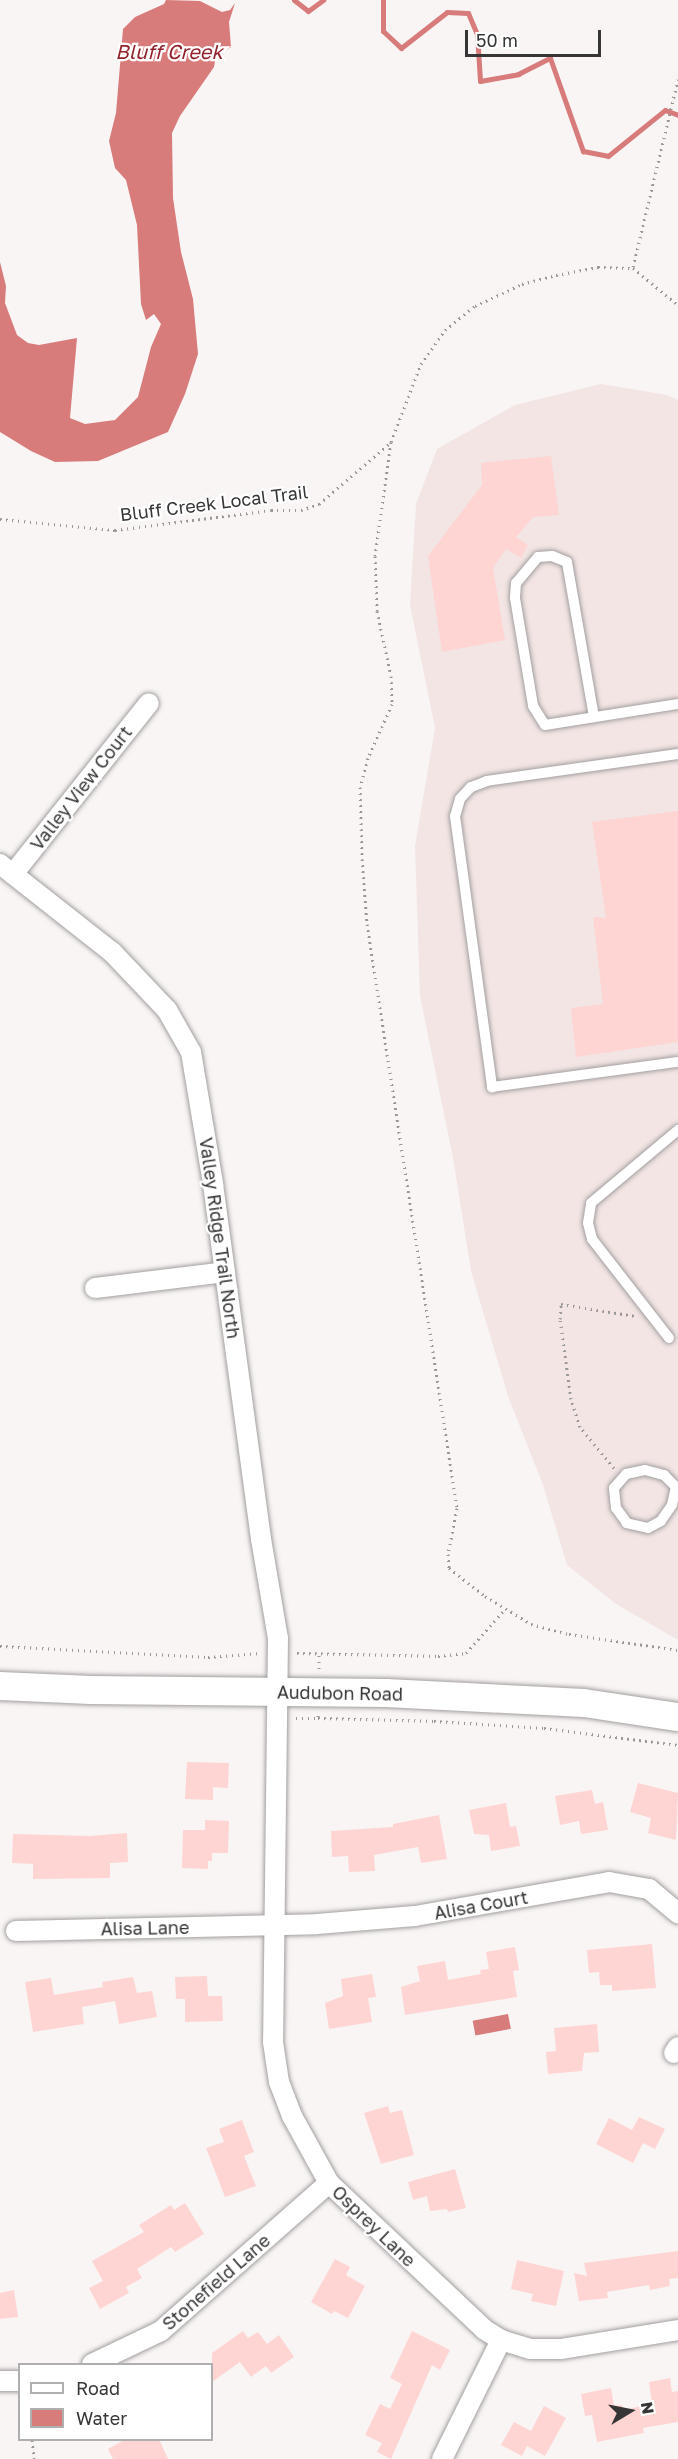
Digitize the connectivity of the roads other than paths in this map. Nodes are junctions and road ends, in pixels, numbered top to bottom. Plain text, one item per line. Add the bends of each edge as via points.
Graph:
1 (149, 703) dead end
2 (678, 704) edge
3 (594, 717) junction
4 (678, 754) edge
5 (7, 869) edge
6 (678, 1062) edge
7 (678, 1131) edge
8 (225, 1272) junction
9 (95, 1288) dead end
10 (669, 1338) dead end
11 (677, 1487) edge
12 (0, 1686) edge
13 (276, 1692) junction
14 (678, 1717) edge
15 (678, 1913) edge
16 (274, 1925) junction
17 (16, 1931) dead end
18 (329, 2183) junction
19 (678, 2330) edge
20 (501, 2340) junction
21 (94, 2363) edge
22 (0, 2381) edge
23 (18, 2381) edge
24 (442, 2459) edge

1 - 5 street, Valley View Court
2 - 3 lane
3 - 3 lane via 545,725 533,706 515,598 516,583 538,557 552,556 567,562
4 - 6 lane via 487,781 471,787 460,799 455,816 492,1087
5 - 8 street, Valley Ridge Trail North via 112,952 167,1010 192,1052
7 - 10 lane via 591,1203 588,1223 592,1239
8 - 9 street
8 - 13 street, Valley Ridge Trail North via 278,1638
11 - 11 lane via 672,1505 661,1521 648,1528 627,1523 616,1508 614,1488 626,1474 645,1470 664,1475
12 - 13 street, Audubon Road
13 - 14 street, Audubon Road via 584,1703
13 - 16 street, Osprey Lane
15 - 16 street, Alisa Court via 649,1889 609,1882 415,1916
16 - 17 street, Alisa Lane
16 - 18 street, Osprey Lane via 273,2042 279,2082 292,2116
18 - 20 street, Osprey Lane via 485,2330
18 - 21 street, Stonefield Lane via 160,2331
19 - 20 street, Osprey Lane via 561,2349 531,2349
20 - 24 street
22 - 23 street

